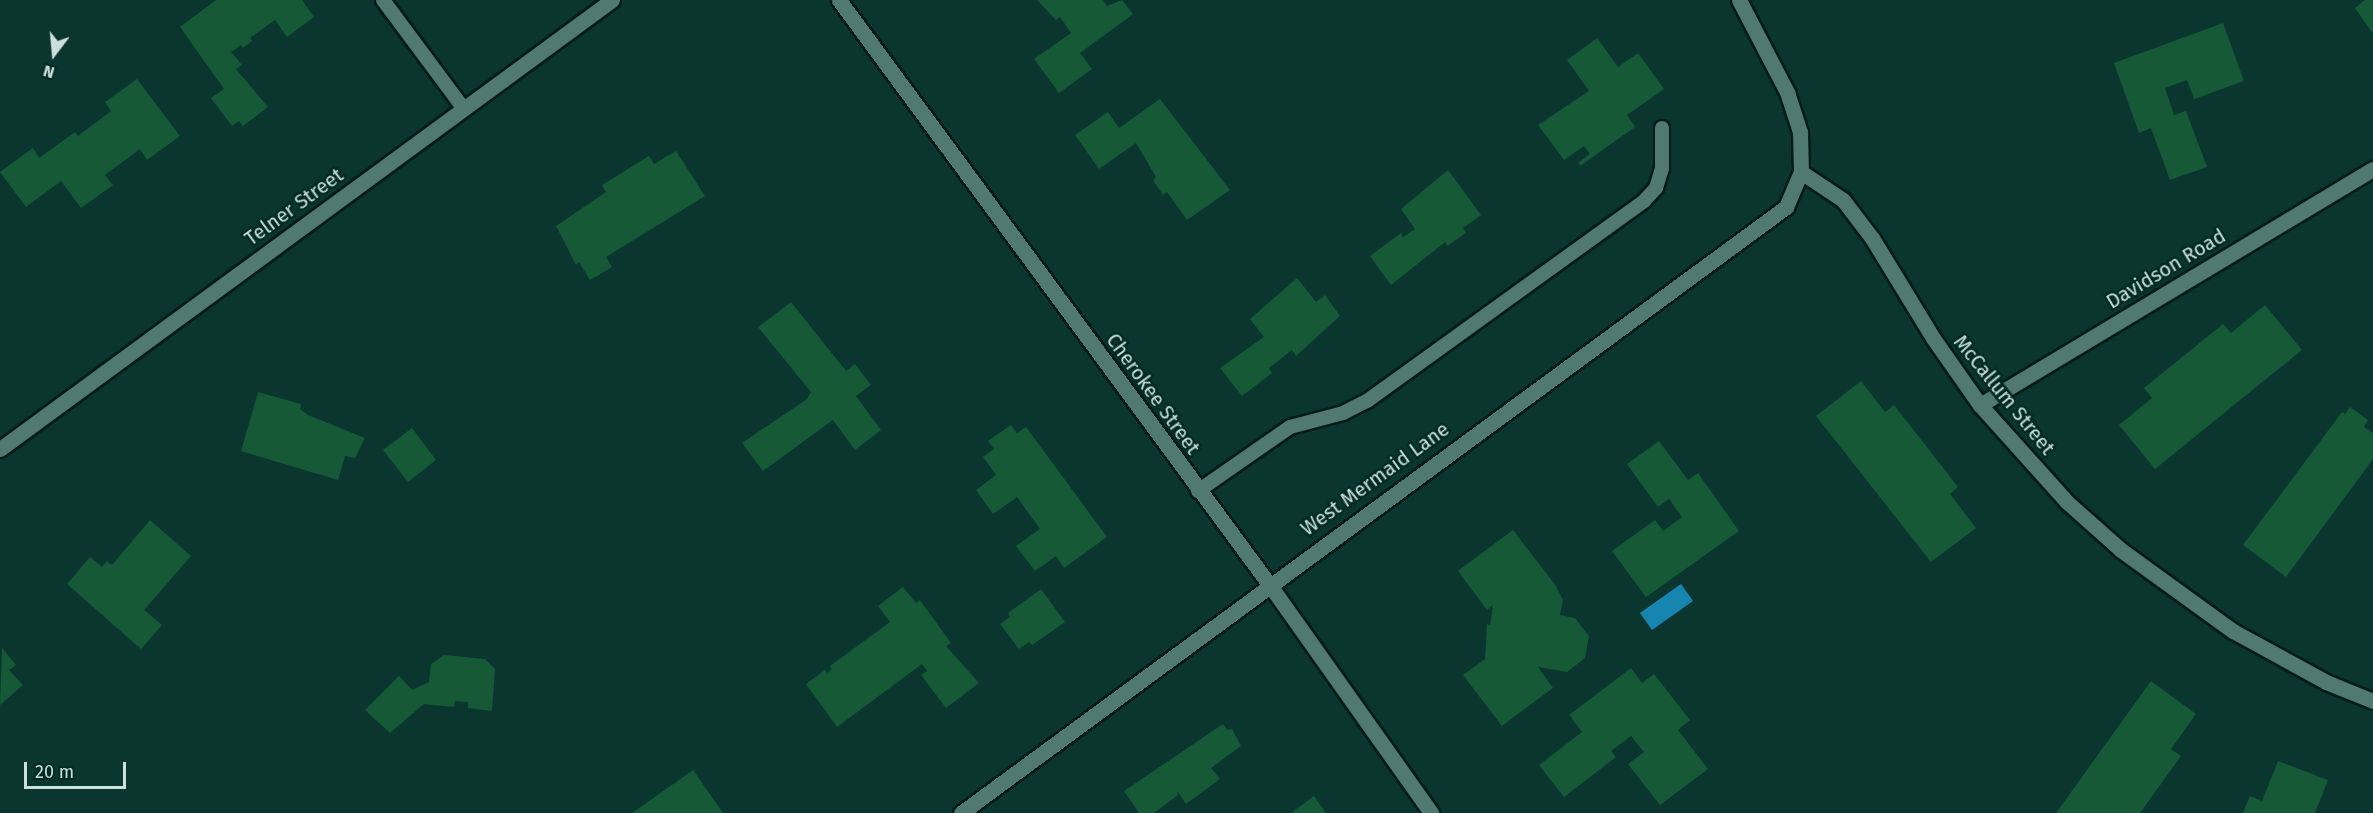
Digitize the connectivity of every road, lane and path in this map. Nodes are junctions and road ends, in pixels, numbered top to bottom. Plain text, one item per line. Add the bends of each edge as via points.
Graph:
1 (383, 0) edge
2 (612, 0) edge
3 (839, 0) edge
4 (1739, 0) edge
5 (464, 109) junction
6 (1662, 128) dead end
7 (2373, 169) edge
8 (1801, 172) junction
9 (1980, 405) junction
10 (0, 449) edge
11 (1198, 491) junction
12 (1269, 584) junction
13 (2373, 701) edge
14 (961, 813) edge
15 (1431, 813) edge

1 - 5 lane
2 - 5 street, Telner Street
3 - 11 street, Cherokee Street
4 - 8 street via 1796,113
5 - 10 street, Telner Street
6 - 11 lane via 1662,168 1656,188 1644,201 1367,401 1343,413 1290,427
7 - 9 street, Davidson Road
8 - 9 street, McCallum Street via 1843,200
8 - 12 street, West Mermaid Lane via 1786,207 1773,218
9 - 13 street, McCallum Street via 2067,502 2177,593 2287,662
11 - 12 street, Cherokee Street
12 - 14 street, West Mermaid Lane
12 - 15 street, Cherokee Street

